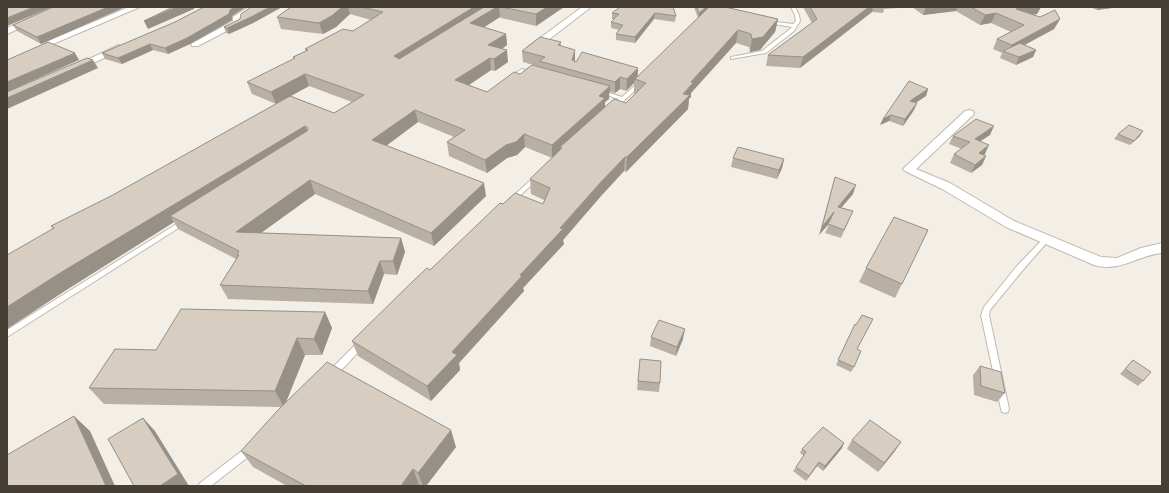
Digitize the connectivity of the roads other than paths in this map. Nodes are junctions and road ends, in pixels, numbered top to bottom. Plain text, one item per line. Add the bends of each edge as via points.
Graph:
1 (63, 7) edge
2 (136, 7) edge
3 (255, 7) edge
4 (587, 7) edge
5 (792, 7) edge
6 (764, 22) edge
7 (795, 26) junction
8 (7, 31) edge
9 (50, 42) edge
10 (130, 44) edge
11 (195, 44) dead end
12 (523, 55) edge
13 (733, 58) dead end
14 (66, 72) edge
15 (543, 76) edge
16 (645, 78) edge
17 (506, 81) edge
18 (594, 90) edge
19 (623, 99) junction
20 (969, 113) dead end
21 (607, 114) edge
22 (546, 169) edge
23 (505, 207) edge
24 (192, 218) edge
25 (1046, 240) junction
26 (1162, 248) edge
27 (7, 334) edge
28 (365, 340) edge
29 (325, 380) edge
30 (1005, 409) dead end
31 (256, 444) edge
32 (203, 486) edge

1 - 8 street
2 - 9 street
3 - 11 street via 238,16 236,19 239,21
4 - 12 street
5 - 7 lane via 797,15
6 - 7 lane
7 - 13 lane via 764,52
10 - 14 street
15 - 17 lane via 522,71
16 - 19 lane
18 - 19 lane
19 - 21 lane
20 - 25 street via 910,169 951,188 1004,221
22 - 23 lane
24 - 27 lane
25 - 26 street via 1109,264 1118,264 1145,250
25 - 30 lane via 1019,269 985,315
28 - 29 lane
31 - 32 lane

